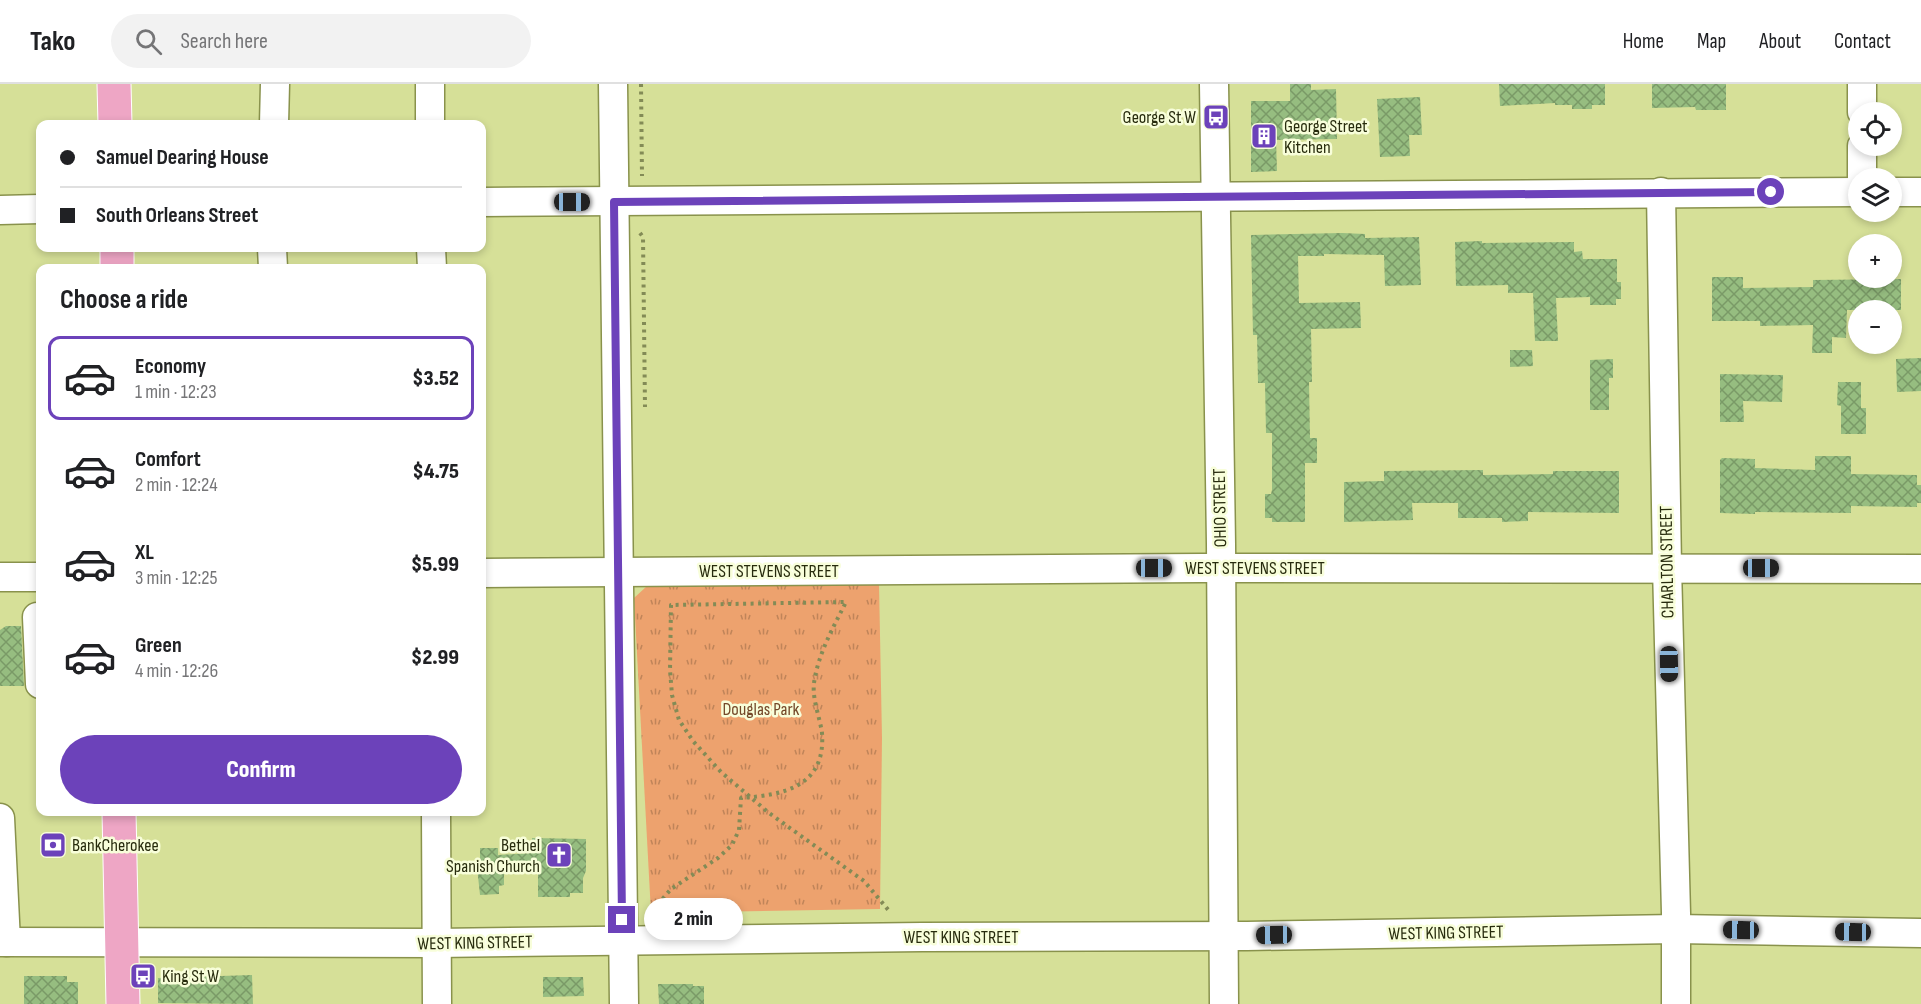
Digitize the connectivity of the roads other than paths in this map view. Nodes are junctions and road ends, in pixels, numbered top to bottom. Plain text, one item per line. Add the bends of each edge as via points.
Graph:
1 (114, 84) edge
2 (275, 84) edge
3 (430, 84) edge
4 (613, 84) edge
5 (1214, 84) edge
6 (1862, 84) edge
7 (1862, 102) edge
8 (115, 120) edge
9 (274, 120) edge
10 (430, 120) edge
11 (1661, 192) junction
12 (1848, 192) edge
13 (1902, 192) edge
14 (1921, 192) edge
15 (1215, 198) junction
16 (486, 202) edge
17 (614, 202) junction
18 (36, 209) edge
19 (0, 210) edge
20 (1667, 567) junction
21 (1221, 568) junction
22 (1921, 569) edge
23 (617, 571) junction
24 (486, 573) edge
25 (0, 577) edge
26 (36, 577) edge
27 (119, 816) edge
28 (436, 816) edge
29 (0, 818) edge
30 (1676, 929) junction
31 (1921, 933) edge
32 (1222, 936) junction
33 (121, 941) junction
34 (623, 941) junction
35 (3, 942) edge
36 (436, 943) junction
37 (123, 1004) edge
38 (437, 1004) edge
39 (624, 1004) edge
40 (1224, 1004) edge
41 (1676, 1004) edge

1 - 8 main road
2 - 9 street
3 - 10 street
4 - 17 street
5 - 15 street, OHIO STREET
6 - 7 street
11 - 12 street
11 - 15 street
11 - 20 street, CHARLTON STREET
13 - 14 street
15 - 17 street
15 - 21 street, OHIO STREET
16 - 17 street
17 - 23 street
18 - 19 street
20 - 21 street, WEST STEVENS STREET
20 - 22 street, WEST STEVENS STREET
20 - 30 street, CHARLTON STREET
21 - 23 street, WEST STEVENS STREET
21 - 32 street, OHIO STREET
23 - 24 street, WEST STEVENS STREET
23 - 34 street
25 - 26 street
27 - 33 main road
28 - 36 street
29 - 35 street
30 - 31 street, WEST KING STREET
30 - 32 street, WEST KING STREET
30 - 41 street, CHARLTON STREET
32 - 34 street, WEST KING STREET
32 - 40 street, OHIO STREET
33 - 35 street, WEST KING STREET
33 - 36 street, WEST KING STREET
33 - 37 main road
34 - 36 street, WEST KING STREET
34 - 39 street
36 - 38 street

